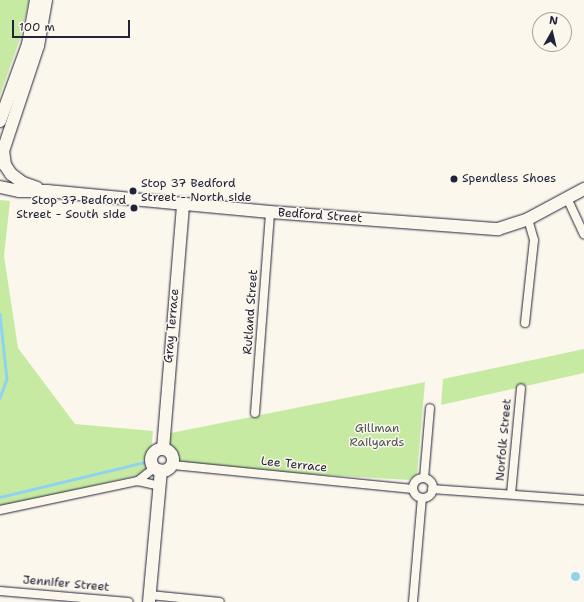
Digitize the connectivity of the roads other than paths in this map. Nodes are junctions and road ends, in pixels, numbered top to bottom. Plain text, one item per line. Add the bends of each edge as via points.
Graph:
1 (36, 0) edge
2 (46, 0) edge
3 (0, 121) edge
4 (1, 161) edge
5 (0, 187) edge
6 (584, 189) edge
7 (47, 191) junction
8 (567, 198) junction
9 (183, 204) junction
10 (270, 212) junction
11 (528, 219) junction
12 (584, 234) edge
13 (525, 323) dead end
14 (521, 388) dead end
15 (430, 408) dead end
16 (255, 413) dead end
17 (163, 449) junction
18 (172, 465) junction
19 (157, 470) junction
20 (424, 478) junction
21 (138, 481) junction
22 (160, 486) junction
23 (413, 489) junction
24 (432, 489) junction
25 (511, 494) junction
26 (422, 498) junction
27 (584, 500) edge
28 (0, 510) edge
29 (0, 591) edge
30 (150, 599) edge
31 (129, 602) edge
32 (220, 602) edge
33 (413, 602) edge

1 - 3 street via 26,52
2 - 4 street via 38,46 5,139
4 - 7 street via 20,182
5 - 7 street via 19,191
6 - 8 street, Bedford Street
7 - 9 street, Bedford Street
8 - 11 street, Bedford Street
8 - 12 street
9 - 10 street, Bedford Street
9 - 17 street, Gray Terrace
10 - 11 street, Bedford Street via 488,229 509,227
10 - 16 street, Rutland Street
11 - 13 street via 534,240
14 - 25 street, Norfolk Street
15 - 20 street
17 - 18 street via 172,456
17 - 19 street via 157,450 151,457
18 - 19 street
18 - 23 street, Lee Terrace
19 - 21 street
19 - 22 street
20 - 23 street via 416,481
20 - 24 street via 431,484
21 - 22 street
21 - 28 street
22 - 30 street
23 - 26 street via 417,496
24 - 25 street
24 - 26 street via 428,496
25 - 27 street
26 - 33 street
29 - 31 street, Jennifer Street
30 - 32 street

